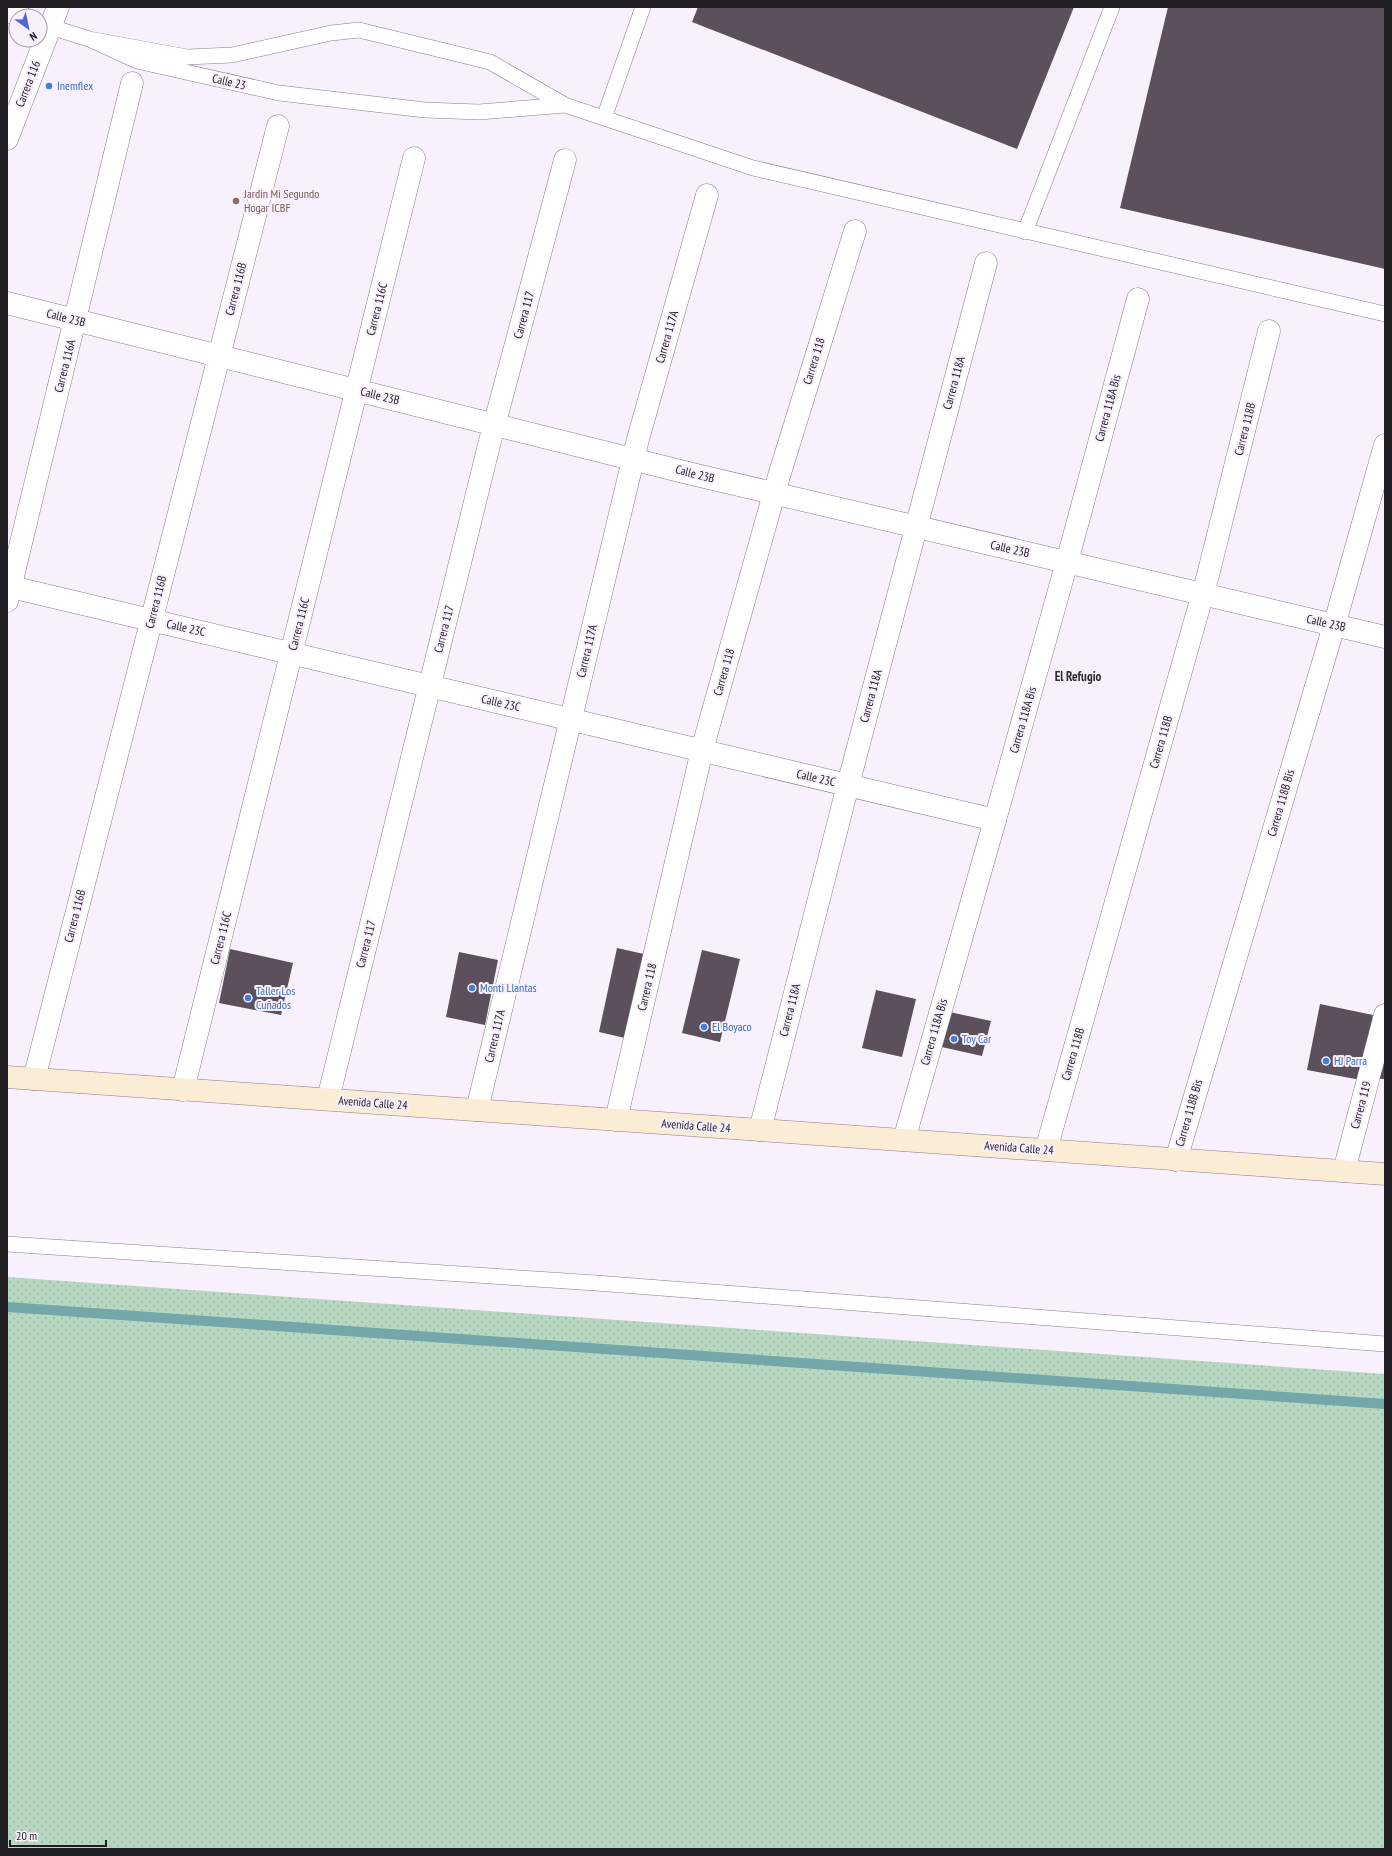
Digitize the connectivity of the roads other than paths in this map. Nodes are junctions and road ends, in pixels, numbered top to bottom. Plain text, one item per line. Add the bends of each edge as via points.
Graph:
1 (643, 7) edge
2 (1112, 7) edge
3 (50, 19) edge
4 (89, 39) junction
5 (132, 83) dead end
6 (566, 105) junction
7 (604, 118) junction
8 (278, 126) dead end
9 (7, 139) edge
10 (414, 158) dead end
11 (565, 160) dead end
12 (707, 195) dead end
13 (855, 231) dead end
14 (1025, 232) junction
15 (986, 263) dead end
16 (1138, 299) dead end
17 (7, 303) edge
18 (1385, 314) edge
19 (75, 320) junction
20 (1269, 331) dead end
21 (218, 356) junction
22 (357, 391) junction
23 (495, 425) junction
24 (1385, 445) edge
25 (634, 459) junction
26 (774, 493) junction
27 (916, 526) junction
28 (1067, 562) junction
29 (8, 591) edge
30 (1202, 594) junction
31 (151, 620) junction
32 (1334, 624) junction
33 (1385, 637) edge
34 (291, 653) junction
35 (430, 686) junction
36 (571, 719) junction
37 (702, 750) junction
38 (848, 785) junction
39 (995, 820) junction
40 (1385, 1015) edge
41 (7, 1077) edge
42 (34, 1079) junction
43 (183, 1090) junction
44 (328, 1100) junction
45 (477, 1110) junction
46 (616, 1120) junction
47 (760, 1130) junction
48 (904, 1140) junction
49 (1046, 1150) junction
50 (1176, 1160) junction
51 (1344, 1171) junction
52 (1385, 1174) edge
53 (7, 1244) edge
54 (1385, 1344) edge

1 - 7 lane
2 - 14 lane
3 - 4 lane, Calle 23
3 - 9 street, Carrera 116
4 - 6 lane, Calle 23 via 138,61 279,93 425,110 479,112
4 - 6 lane via 186,57 232,55 331,33 359,30 490,62
5 - 19 street, Carrera 116A
6 - 7 lane
7 - 14 lane via 753,168
8 - 21 street, Carrera 116B
10 - 22 street, Carrera 116C
11 - 23 street, Carrera 117
12 - 25 street, Carrera 117A
13 - 26 street, Carrera 118
14 - 18 lane
15 - 27 street, Carrera 118A
16 - 28 street, Carrera 118A Bis
17 - 19 street, Calle 23B
19 - 21 street, Calle 23B
19 - 29 street, Carrera 116A
20 - 30 street, Carrera 118B
21 - 22 street, Calle 23B
21 - 31 street, Carrera 116B
22 - 23 street, Calle 23B
22 - 34 street, Carrera 116C
23 - 25 street, Calle 23B
23 - 35 street, Carrera 117
24 - 32 street, Carrera 118B Bis
25 - 26 street, Calle 23B
25 - 36 street, Carrera 117A
26 - 27 street, Calle 23B
26 - 37 street, Carrera 118
27 - 28 street, Calle 23B
27 - 38 street, Carrera 118A
28 - 30 street, Calle 23B
28 - 39 street, Carrera 118A Bis
29 - 31 street, Calle 23C
30 - 32 street, Calle 23B
30 - 49 street, Carrera 118B
31 - 34 street, Calle 23C
31 - 42 street, Carrera 116B
32 - 33 street, Calle 23B
32 - 50 street, Carrera 118B Bis
34 - 35 street, Calle 23C
34 - 43 street, Carrera 116C
35 - 36 street, Calle 23C
35 - 44 street, Carrera 117
36 - 37 street, Calle 23C
36 - 45 street, Carrera 117A
37 - 38 street, Calle 23C
37 - 46 street, Carrera 118
38 - 39 street, Calle 23C
38 - 47 street, Carrera 118A
39 - 48 street, Carrera 118A Bis
40 - 51 street, Carrera 119
41 - 42 main road, Avenida Calle 24
42 - 43 main road, Avenida Calle 24
43 - 44 main road, Avenida Calle 24
44 - 45 main road, Avenida Calle 24
45 - 46 main road, Avenida Calle 24
46 - 47 main road, Avenida Calle 24
47 - 48 main road, Avenida Calle 24
48 - 49 main road, Avenida Calle 24
49 - 50 main road, Avenida Calle 24
50 - 51 main road, Avenida Calle 24
51 - 52 main road, Avenida Calle 24
53 - 54 lane via 596,1283

